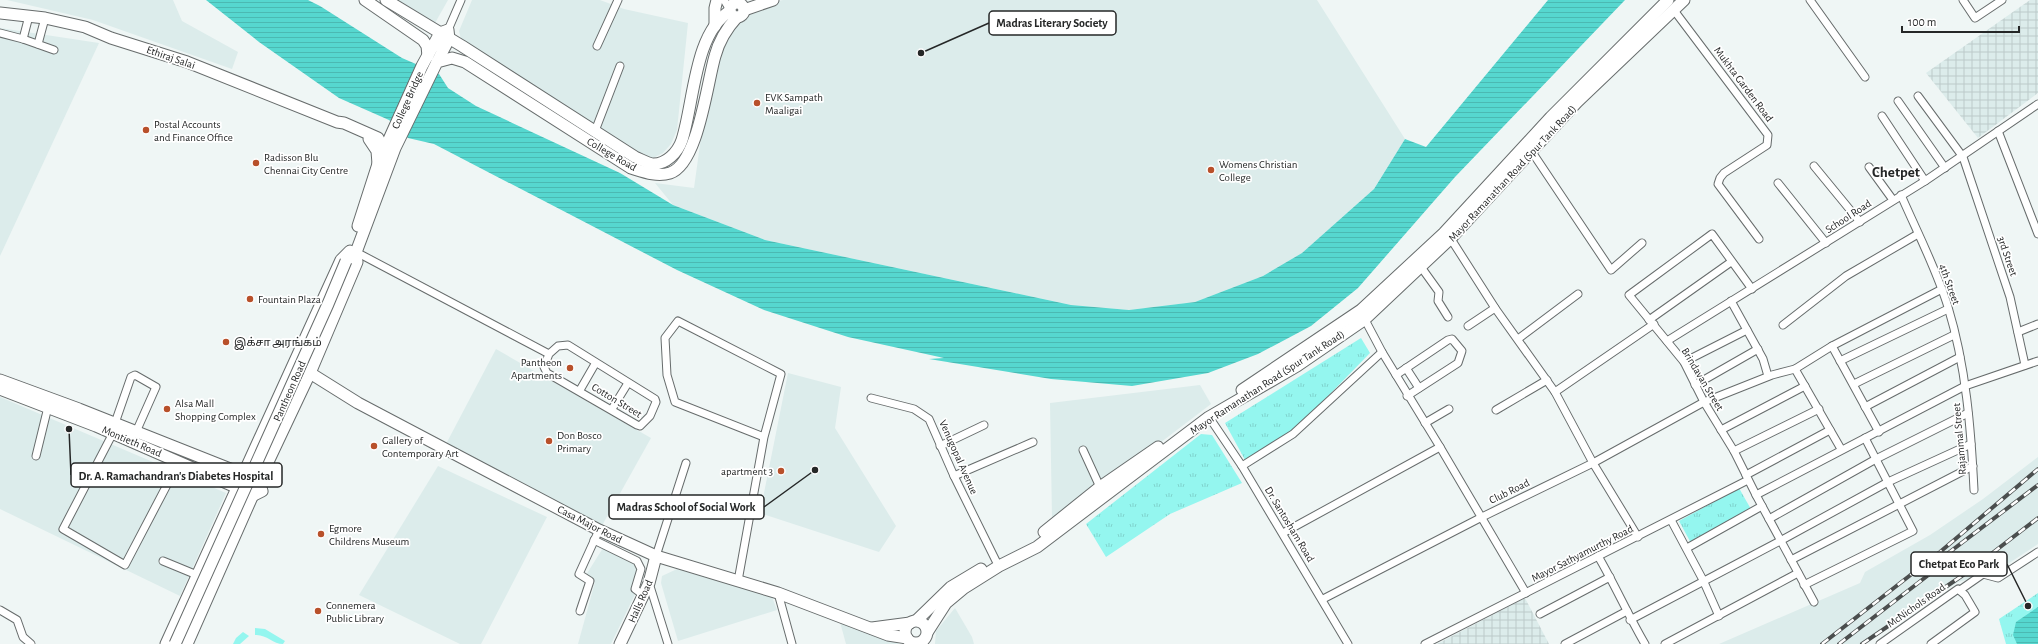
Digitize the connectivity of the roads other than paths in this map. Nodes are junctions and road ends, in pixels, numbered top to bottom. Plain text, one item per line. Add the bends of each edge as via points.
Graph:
1 (365, 0) edge
2 (386, 0) edge
3 (461, 0) edge
4 (618, 0) edge
5 (717, 0) edge
6 (724, 0) edge
7 (774, 0) edge
8 (1684, 0) edge
9 (1810, 0) edge
10 (1963, 0) edge
11 (2002, 0) edge
12 (1670, 4) edge
13 (737, 7) edge
14 (0, 13) edge
15 (29, 16) junction
16 (45, 18) junction
17 (715, 26) junction
18 (0, 33) edge
19 (446, 34) junction
20 (23, 38) junction
21 (38, 44) junction
22 (597, 46) dead end
23 (54, 50) dead end
24 (430, 64) junction
25 (620, 66) dead end
26 (1865, 77) dead end
27 (1918, 96) dead end
28 (1898, 101) dead end
29 (2038, 104) edge
30 (1882, 116) dead end
31 (337, 122) junction
32 (594, 131) junction
33 (1998, 131) junction
34 (369, 139) junction
35 (391, 141) junction
36 (1532, 152) junction
37 (1963, 157) junction
38 (378, 164) junction
39 (1814, 166) dead end
40 (1869, 167) dead end
41 (1945, 168) junction
42 (1925, 181) junction
43 (1778, 183) dead end
44 (1901, 195) junction
45 (1893, 200) junction
46 (1860, 222) junction
47 (2037, 231) edge
48 (1918, 234) junction
49 (1448, 236) junction
50 (1759, 239) dead end
51 (1642, 243) dead end
52 (1826, 243) junction
53 (352, 256) junction
54 (1731, 262) junction
55 (1421, 267) junction
56 (1752, 289) junction
57 (1942, 289) junction
58 (1578, 294) dead end
59 (1731, 301) junction
60 (1495, 308) junction
61 (1948, 309) junction
62 (1363, 315) junction
63 (1448, 317) dead end
64 (1652, 322) junction
65 (2038, 324) edge
66 (1468, 326) dead end
67 (1783, 326) dead end
68 (1747, 330) junction
69 (2018, 332) junction
70 (1954, 336) junction
71 (1518, 339) junction
72 (1667, 341) junction
73 (1832, 346) junction
74 (1758, 349) junction
75 (1382, 352) junction
76 (549, 354) junction
77 (1960, 357) junction
78 (1840, 361) junction
79 (2038, 361) edge
80 (1684, 362) junction
81 (595, 364) junction
82 (2025, 364) junction
83 (1406, 368) junction
84 (1795, 369) junction
85 (310, 373) junction
86 (1396, 375) junction
87 (1768, 376) junction
88 (0, 380) edge
89 (1547, 380) junction
90 (628, 383) junction
91 (1854, 384) junction
92 (1695, 385) junction
93 (1805, 386) junction
94 (1965, 386) junction
95 (1419, 388) junction
96 (0, 389) edge
97 (580, 390) junction
98 (1555, 392) junction
99 (1407, 396) junction
100 (871, 398) dead end
101 (1704, 402) junction
102 (48, 407) junction
103 (1865, 407) junction
104 (612, 409) junction
105 (1449, 409) dead end
106 (1819, 409) junction
107 (1496, 410) dead end
108 (1968, 413) junction
109 (1209, 418) junction
110 (1425, 423) junction
111 (984, 425) dead end
112 (116, 429) junction
113 (1721, 430) junction
114 (1830, 430) junction
115 (136, 432) junction
116 (1879, 432) junction
117 (260, 436) junction
118 (764, 438) junction
119 (1865, 438) junction
120 (1033, 442) dead end
121 (277, 444) junction
122 (1971, 444) junction
123 (940, 446) junction
124 (1440, 447) junction
125 (1841, 449) junction
126 (1083, 450) dead end
127 (1734, 451) junction
128 (36, 456) dead end
129 (1876, 459) junction
130 (179, 462) junction
131 (686, 463) dead end
132 (1593, 463) junction
133 (1242, 466) junction
134 (1973, 466) junction
135 (243, 474) junction
136 (954, 476) junction
137 (1747, 477) junction
138 (1888, 482) junction
139 (237, 487) junction
140 (1100, 487) junction
141 (258, 489) junction
142 (1974, 490) dead end
143 (1756, 495) junction
144 (1900, 505) junction
145 (1762, 506) junction
146 (1482, 517) junction
147 (1671, 520) junction
148 (1769, 520) junction
149 (1282, 533) junction
150 (597, 535) junction
151 (1638, 537) junction
152 (1780, 541) junction
153 (1687, 548) junction
154 (641, 549) junction
155 (2038, 552) edge
156 (1598, 556) junction
157 (660, 557) junction
158 (1791, 560) junction
159 (163, 561) dead end
160 (996, 561) junction
161 (1798, 573) junction
162 (197, 575) junction
163 (1610, 577) junction
164 (1703, 580) junction
165 (650, 581) junction
166 (738, 581) junction
167 (1804, 585) junction
168 (778, 593) junction
169 (1526, 593) junction
170 (1963, 593) junction
171 (643, 595) junction
172 (1323, 599) junction
173 (1814, 602) dead end
174 (0, 610) edge
175 (580, 611) dead end
176 (1627, 611) junction
177 (1540, 614) dead end
178 (1719, 616) junction
179 (1630, 620) junction
180 (913, 621) junction
181 (871, 628) junction
182 (926, 638) edge
183 (910, 641) edge
184 (1643, 643) edge
185 (31, 644) edge
186 (166, 644) edge
187 (175, 644) edge
188 (181, 644) edge
189 (187, 644) edge
190 (620, 644) edge
191 (668, 644) edge
192 (792, 644) edge
193 (1348, 644) edge
194 (1425, 644) edge
195 (1565, 644) edge
196 (1665, 644) edge
197 (1880, 644) edge
198 (1931, 644) edge

1 - 24 main road via 423,40 427,46
2 - 19 main road, College Road
3 - 19 street
4 - 22 street
5 - 17 main road
6 - 13 street
7 - 13 main road, College Road
8 - 12 main road, Mayor Ramanathan Road (Spur Tank Road)
9 - 26 street
10 - 11 street via 1975,18
12 - 36 main road, Mayor Ramanathan Road (Spur Tank Road)
12 - 49 main road, Mayor Ramanathan Road (Spur Tank Road) via 1551,117
12 - 50 street, Mukhta Garden Road via 1768,135 1767,145 1724,173 1718,184
13 - 17 main road, College Road via 724,15
13 - 24 main road, College Road via 715,56 693,146 684,163 671,172 653,174 631,168 465,62 452,58
14 - 15 main road, Ethiraj Salai
15 - 16 main road, Ethiraj Salai
15 - 20 street
16 - 21 street
16 - 31 main road, Ethiraj Salai via 85,27 187,62
17 - 32 main road, College Road via 702,54 682,141 674,154 665,161 652,164 635,157
18 - 20 street
19 - 24 main road, College Bridge
19 - 32 main road, College Road
20 - 21 street
21 - 23 street
24 - 35 main road, College Bridge
25 - 32 street
27 - 37 street, 3rd Street
28 - 41 street
29 - 33 street, School Road
30 - 42 street
31 - 34 main road, Ethiraj Salai via 341,128
31 - 35 main road, Ethiraj Salai
33 - 37 street, School Road
33 - 47 street
34 - 35 main road, Ethiraj Salai
34 - 38 main road via 376,151
35 - 38 main road, Pantheon Road
35 - 53 main road
36 - 49 main road, Mayor Ramanathan Road (Spur Tank Road)
36 - 51 street via 1611,270
37 - 41 street, School Road
37 - 69 street, 3rd Street via 2010,297
38 - 53 main road, Pantheon Road
39 - 46 street
40 - 45 street
41 - 42 street, School Road
42 - 44 street, School Road
43 - 52 street
44 - 45 street, School Road
44 - 48 street, 4th Street
45 - 46 street, School Road
46 - 52 street, School Road
48 - 57 street, 4th Street
48 - 67 street via 1846,276
49 - 55 main road, Mayor Ramanathan Road (Spur Tank Road)
49 - 60 street
49 - 62 main road, Mayor Ramanathan Road (Spur Tank Road)
52 - 56 street, School Road
53 - 76 street
53 - 85 main road via 358,262
53 - 117 main road via 341,260
53 - 187 main road, Pantheon Road, bridge
53 - 188 main road via 299,386
54 - 56 street
54 - 64 street
54 - 64 street, Brindavan Street via 1712,234 1629,295
55 - 62 main road, Mayor Ramanathan Road (Spur Tank Road)
55 - 63 street via 1439,292 1438,301
56 - 59 street, School Road
57 - 61 street, 4th Street
57 - 73 street, Club Road
58 - 71 street
59 - 68 street
59 - 72 street, School Road
60 - 66 street
60 - 71 street
61 - 70 street, 4th Street
61 - 78 street
62 - 75 street
62 - 109 main road, Mayor Ramanathan Road (Spur Tank Road) via 1297,366
62 - 140 main road, Mayor Ramanathan Road (Spur Tank Road)
64 - 72 street, Brindavan Street
64 - 98 street
65 - 69 street
68 - 74 street
68 - 80 street
69 - 82 street, 3rd Street
70 - 77 street, 4th Street
70 - 91 street
71 - 89 street
72 - 80 street, Brindavan Street
73 - 78 street
73 - 84 street, Club Road
74 - 87 street
74 - 92 street
75 - 86 street
75 - 133 street via 1293,434
76 - 81 street, Cotton Street via 558,346 565,345
76 - 97 street, Cotton Street via 544,367 546,371
77 - 94 street, 4th Street
77 - 103 street
78 - 91 street
79 - 82 street
80 - 92 street, Brindavan Street
81 - 90 street, Cotton Street
81 - 97 street
82 - 94 street
83 - 86 street
83 - 95 street
83 - 95 street via 1443,342 1452,339 1462,351 1458,363
84 - 87 street, Club Road
84 - 93 street
85 - 121 main road
85 - 150 main road, Casa Major Road via 358,403
86 - 99 street
87 - 101 street, Club Road
88 - 112 main road
89 - 98 street
89 - 107 street
90 - 104 street
90 - 104 street, Cotton Street via 655,399 650,416 640,426
91 - 103 street
92 - 101 street, Brindavan Street
93 - 106 street
93 - 113 street
94 - 108 street, Rajammal Street
94 - 116 street
95 - 99 street
96 - 102 main road, Montieth Road
97 - 104 street, Cotton Street
98 - 132 street
99 - 110 street
100 - 123 street, Venugopal Avenue via 914,409 929,419
101 - 113 street, Brindavan Street
101 - 132 street, Club Road
102 - 112 main road, Montieth Road
102 - 128 street
103 - 116 street
105 - 110 street
106 - 114 street
106 - 127 street
108 - 122 street, Rajammal Street
108 - 129 street
109 - 133 street, Dr. Santosham Road
109 - 182 main road, Mayor Ramanathan Road (Spur Tank Road) via 1037,547 999,566 964,588 943,607
110 - 124 street
111 - 123 street
112 - 115 main road
112 - 115 street via 132,377 135,376 156,387
112 - 130 main road, Montieth Road
112 - 130 street via 63,529 125,565
113 - 127 street, Brindavan Street
114 - 125 street
114 - 137 street, Mayor Sathyamurthy Road
115 - 135 main road
116 - 119 street
117 - 121 main road
117 - 135 main road
118 - 118 street via 675,402 667,375 665,338 678,320 781,374
118 - 166 street
119 - 125 street
119 - 129 street
120 - 136 street
121 - 141 main road
122 - 134 street, Rajammal Street
122 - 138 street
123 - 136 street, Venugopal Avenue
124 - 146 street
124 - 149 street
125 - 143 street
126 - 140 street
127 - 137 street, Brindavan Street
129 - 138 street
129 - 148 street
130 - 139 main road, Montieth Road
131 - 157 street
132 - 146 street, Club Road
132 - 151 street
133 - 149 street, Dr. Santosham Road
134 - 142 street, Rajammal Street
134 - 144 street
135 - 139 main road
135 - 141 main road
136 - 160 street, Venugopal Avenue
137 - 143 street, Brindavan Street
137 - 147 street, Mayor Sathyamurthy Road
138 - 144 street
138 - 152 street
139 - 141 main road, Montieth Road
139 - 162 main road
140 - 160 main road, Mayor Ramanathan Road (Spur Tank Road) via 1032,543
141 - 189 main road
143 - 145 street, Brindavan Street
144 - 158 street
144 - 167 street via 1913,531
145 - 148 street, Brindavan Street
145 - 153 street
146 - 169 street
146 - 172 street, Club Road
147 - 151 street, Mayor Sathyamurthy Road
147 - 153 street
148 - 152 street, Brindavan Street
149 - 172 street, Dr. Santosham Road
150 - 154 main road, Casa Major Road
150 - 171 street via 637,561 641,569 635,589
150 - 175 street via 579,574 590,580
151 - 156 street, Mayor Sathyamurthy Road
152 - 158 street, Brindavan Street
152 - 164 street
153 - 164 street
154 - 157 main road, Casa Major Road
154 - 165 main road via 650,568
155 - 170 street, McNichols Road via 1998,578 1983,574
156 - 163 street
156 - 169 street, Mayor Sathyamurthy Road
157 - 165 main road, Halls Road
157 - 166 main road, Casa Major Road
158 - 161 street, Brindavan Street
159 - 162 street
160 - 180 main road, Mayor Ramanathan Road (Spur Tank Road) via 951,587
161 - 167 street, Brindavan Street
161 - 178 street
162 - 186 main road
163 - 176 street
163 - 177 street
164 - 178 street
164 - 179 street
165 - 171 main road, Halls Road
165 - 191 street
166 - 168 main road, Casa Major Road
167 - 173 street, Brindavan Street
168 - 181 main road, Casa Major Road
168 - 192 street
169 - 194 street, Mayor Sathyamurthy Road
170 - 197 street, McNichols Road via 1958,589
170 - 198 street via 1975,612
171 - 190 main road, Halls Road
172 - 193 street, Dr. Santosham Road
174 - 185 street via 17,620 23,637
176 - 179 street
176 - 195 street
178 - 196 street
179 - 184 street
180 - 181 main road
180 - 182 main road via 925,624
180 - 183 main road via 905,631
181 - 183 main road, Casa Major Road
182 - 183 main road via 919,643

